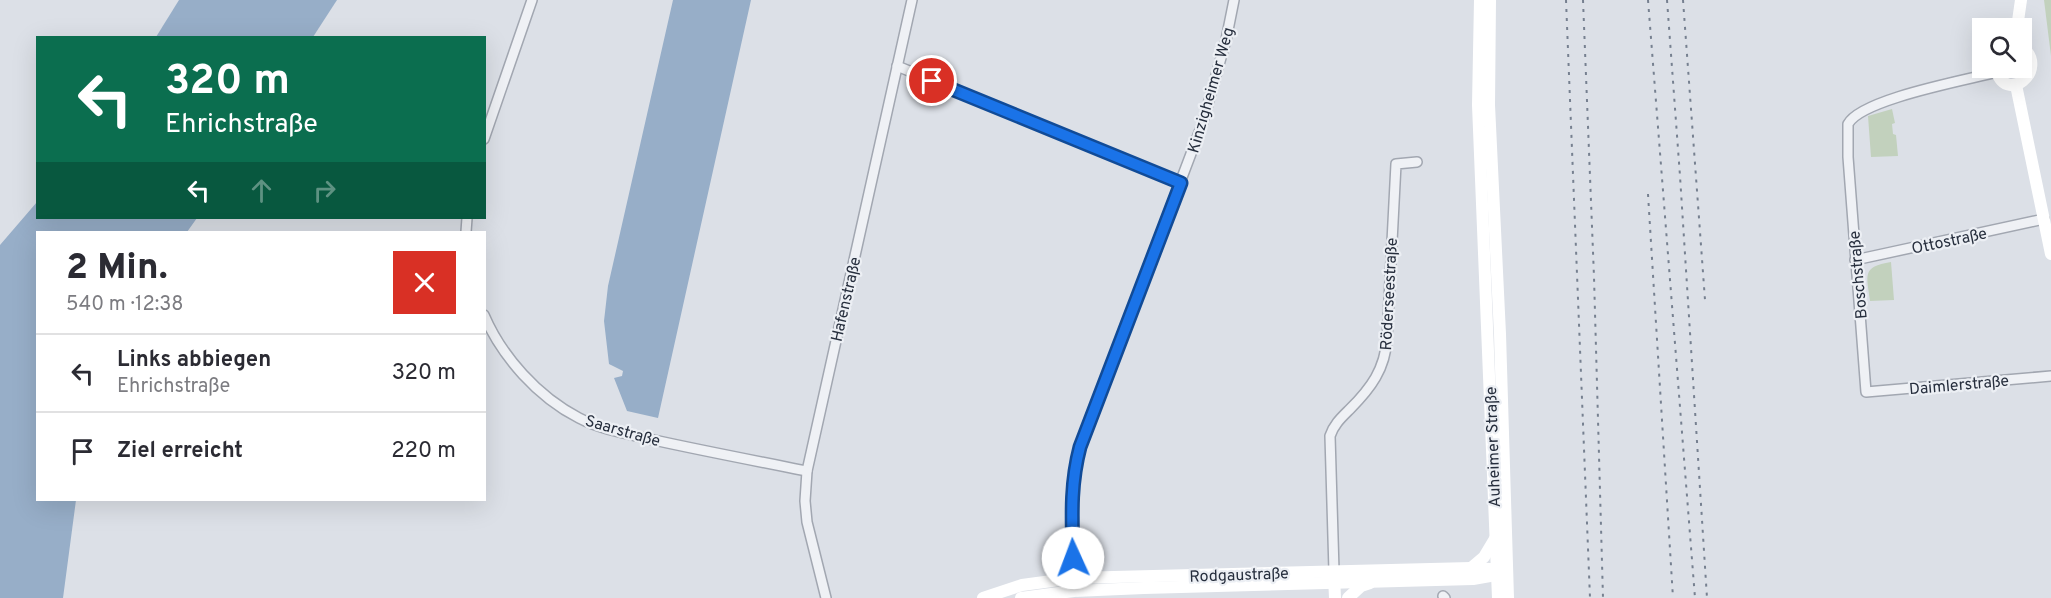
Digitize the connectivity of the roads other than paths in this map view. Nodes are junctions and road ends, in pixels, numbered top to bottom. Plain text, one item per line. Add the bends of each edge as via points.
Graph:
1 (532, 0) edge
2 (912, 0) edge
3 (1234, 0) edge
4 (1480, 0) edge
5 (1490, 0) edge
6 (2022, 0) edge
7 (2019, 18) edge
8 (2032, 59) edge
9 (897, 66) junction
10 (2032, 73) edge
11 (1972, 76) edge
12 (2000, 78) edge
13 (2030, 78) edge
14 (2016, 85) junction
15 (486, 133) edge
16 (1418, 162) dead end
17 (1181, 183) junction
18 (2044, 219) junction
19 (2051, 254) edge
20 (1855, 260) junction
21 (1492, 296) junction
22 (486, 319) edge
23 (2051, 376) edge
24 (1866, 392) joint
25 (807, 471) junction
26 (1496, 536) junction
27 (1507, 558) junction
28 (1497, 571) junction
29 (1472, 574) junction
30 (1334, 576) junction
31 (1373, 581) junction
32 (1508, 583) junction
33 (1074, 585) junction
34 (826, 598) edge
35 (983, 598) edge
36 (1021, 598) edge
37 (1335, 598) edge
38 (1348, 598) edge
39 (1497, 598) edge
40 (1508, 598) edge

1 - 15 street
2 - 9 street, Hafenstraße
3 - 17 street, Kinzigheimer Weg via 1216,81
4 - 21 main road, Auheimer Straße via 1478,105
5 - 21 main road, Auheimer Straße
6 - 7 main road
8 - 10 main road
9 - 17 street
9 - 25 street, Hafenstraße
11 - 20 street, Boschstraße via 1877,104 1850,120 1847,129
12 - 14 main road
13 - 14 main road
14 - 18 main road
16 - 30 street, Röderseestraße via 1396,164 1384,362 1369,389 1330,436
17 - 33 street, Kinzigheimer Weg via 1080,447 1071,500
18 - 19 main road
18 - 20 street, Ottostraße
20 - 24 street, Boschstraße
21 - 26 main road, Auheimer Straße
21 - 27 main road, Auheimer Straße
22 - 25 street, Saarstraße via 519,369 578,418 615,431
23 - 24 street, Daimlerstraße
25 - 34 street, Hafenstraße via 807,522
26 - 28 main road, Auheimer Straße
26 - 29 main road
27 - 28 main road
27 - 32 main road, Auheimer Straße
28 - 29 main road, Rodgaustraße via 1490,568
28 - 32 main road
28 - 39 main road, Auheimer Straße
29 - 30 main road, Rodgaustraße
29 - 31 main road, Rodgaustraße
29 - 39 main road
30 - 31 main road, Rodgaustraße
30 - 33 main road, Rodgaustraße
30 - 37 main road
31 - 38 main road
32 - 40 main road, Auheimer Straße
33 - 35 main road, Rodgaustraße via 1022,585
33 - 36 main road, Rodgaustraße

